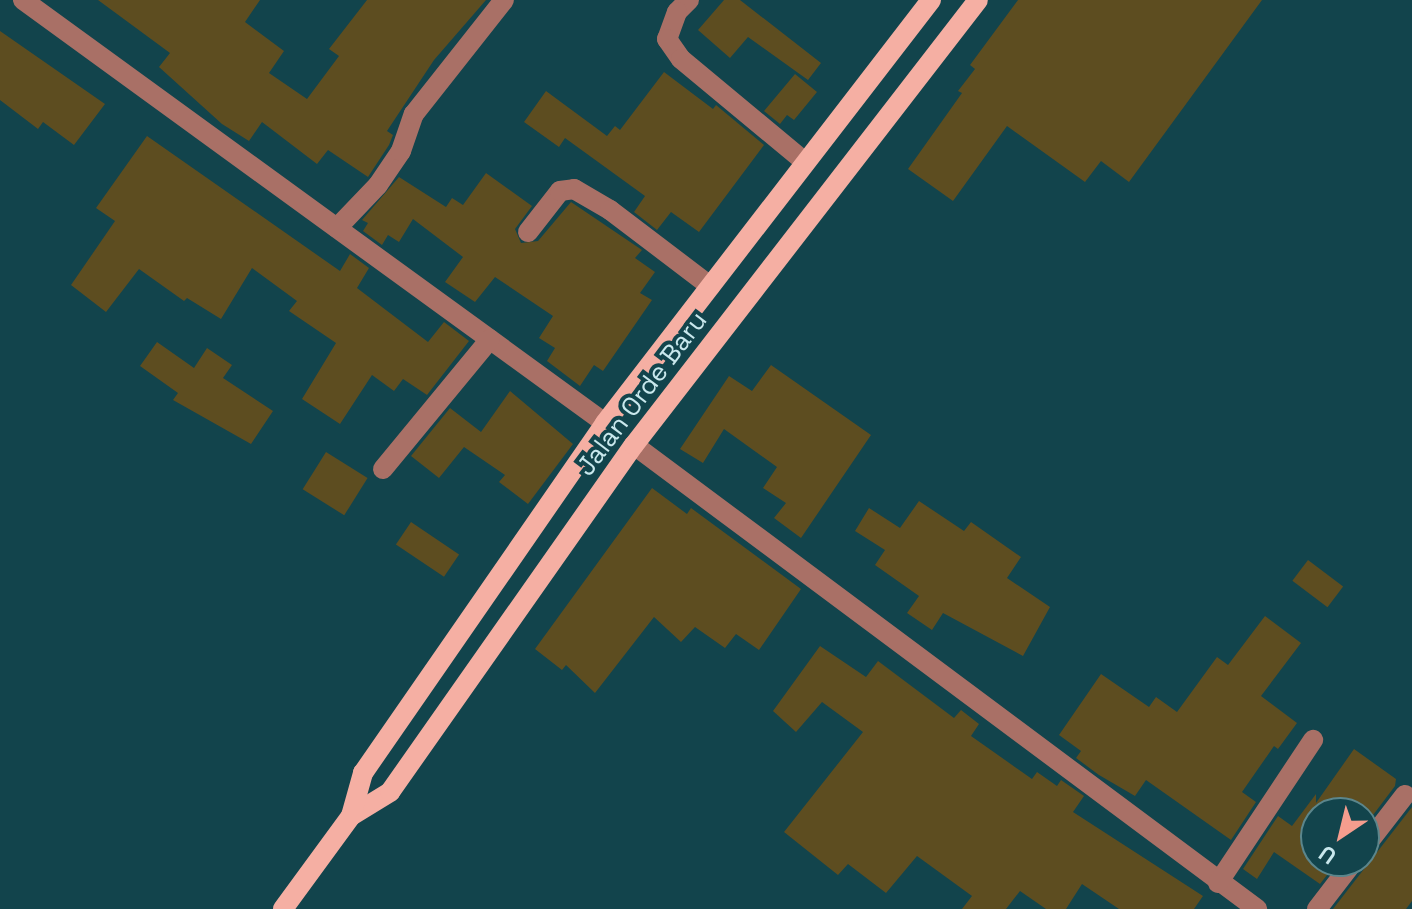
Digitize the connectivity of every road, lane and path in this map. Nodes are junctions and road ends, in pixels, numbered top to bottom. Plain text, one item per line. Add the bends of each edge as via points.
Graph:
1 (23, 0) edge
2 (504, 0) edge
3 (689, 0) edge
4 (931, 0) edge
5 (978, 0) edge
6 (49, 7) edge
7 (855, 98) junction
8 (884, 121) junction
9 (805, 162) junction
10 (337, 228) junction
11 (528, 232) dead end
12 (710, 286) junction
13 (490, 339) junction
14 (605, 423) junction
15 (634, 445) junction
16 (383, 469) dead end
17 (1313, 740) dead end
18 (1405, 795) dead end
19 (351, 816) junction
20 (1380, 827) edge
21 (1342, 877) edge
22 (1218, 883) junction
23 (283, 909) edge
24 (1257, 909) edge
25 (1317, 909) edge

1 - 6 street
2 - 10 street via 414,114 401,151 378,185
3 - 9 street via 677,12 667,39 674,49
4 - 7 main road, Jalan Orde Baru
5 - 8 main road, Jalan Orde Baru
6 - 10 street
7 - 8 main road
7 - 9 main road, Jalan Orde Baru
8 - 15 main road, Jalan Orde Baru
9 - 12 main road, Jalan Orde Baru
10 - 13 street
11 - 12 street via 560,191 574,189
12 - 14 main road, Jalan Orde Baru
13 - 14 street
13 - 16 street
14 - 19 main road, Jalan Orde Baru via 363,773
15 - 19 main road, Jalan Orde Baru via 390,792
15 - 22 street
17 - 22 street
18 - 20 street
19 - 23 main road, Jalan Orde Baru
21 - 25 street
22 - 24 street

